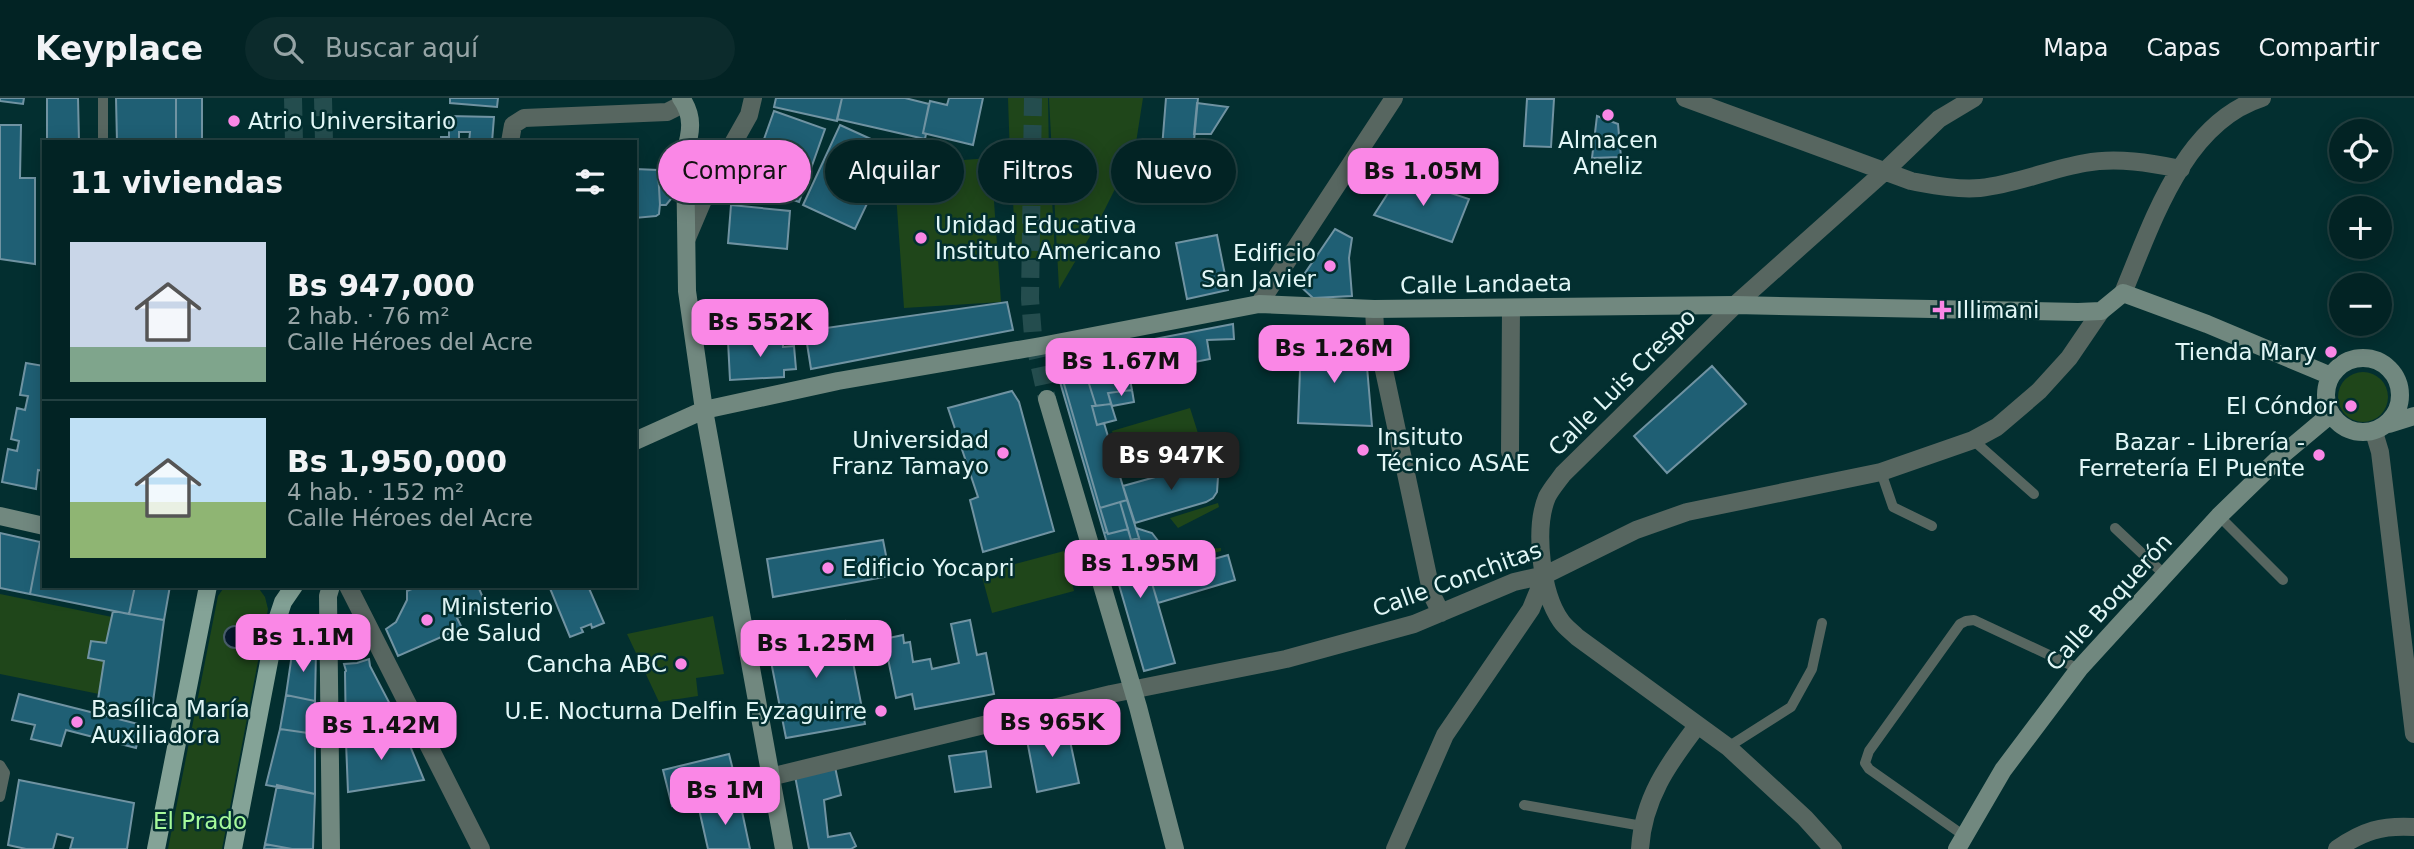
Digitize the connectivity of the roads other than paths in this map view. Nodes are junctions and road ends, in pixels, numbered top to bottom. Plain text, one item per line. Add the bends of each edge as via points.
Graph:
1 (103, 98) edge
2 (753, 98) edge
3 (1394, 98) edge
4 (1685, 98) edge
5 (1974, 98) edge
6 (2262, 98) edge
7 (680, 101) edge
8 (103, 140) edge
9 (510, 140) edge
10 (2182, 169) junction
11 (1885, 171) junction
12 (687, 238) junction
13 (2123, 293) junction
14 (1259, 304) junction
15 (1735, 304) junction
16 (1511, 308) junction
17 (1374, 309) junction
18 (2101, 311) junction
19 (2332, 376) junction
20 (2397, 378) junction
21 (2414, 391) edge
22 (1047, 399) tunnel mouth
23 (704, 410) junction
24 (2331, 414) junction
25 (2414, 416) edge
26 (2381, 428) junction
27 (637, 440) edge
28 (1973, 440) junction
29 (1510, 452) dead end
30 (1881, 472) junction
31 (2034, 494) dead end
32 (0, 516) edge
33 (2220, 516) junction
34 (42, 526) edge
35 (1932, 526) dead end
36 (2115, 528) dead end
37 (1545, 575) junction
38 (2166, 576) junction
39 (2283, 580) dead end
40 (208, 588) edge
41 (292, 588) edge
42 (330, 588) edge
43 (349, 588) edge
44 (1441, 613) junction
45 (1822, 623) dead end
46 (2079, 668) junction
47 (1133, 690) junction
48 (1697, 726) junction
49 (2414, 734) edge
50 (1728, 747) junction
51 (0, 765) edge
52 (770, 777) junction
53 (0, 797) edge
54 (1524, 805) dead end
55 (1642, 825) junction
56 (2414, 827) edge
57 (1960, 842) edge
58 (156, 849) edge
59 (233, 849) edge
60 (331, 849) edge
61 (481, 849) edge
62 (784, 849) edge
63 (1175, 849) edge
64 (1395, 849) edge
65 (1640, 849) edge
66 (1833, 849) edge
67 (2337, 849) edge

1 - 8 lane
2 - 12 street via 750,115 709,186
3 - 14 street
4 - 11 street
5 - 11 street, Calle Luis Crespo via 1939,119
6 - 10 street via 2213,127
7 - 9 street via 667,112 524,118 513,125
7 - 12 main road via 689,108
10 - 11 street via 2123,161 2087,162 1978,188 1941,187
10 - 13 street
11 - 15 street, Calle Luis Crespo
12 - 23 main road via 687,291
13 - 18 main road
13 - 19 main road
14 - 17 main road, Calle Landaeta
14 - 23 main road, Calle Landaeta
15 - 16 main road, Calle Landaeta
15 - 18 main road, Calle Landaeta
15 - 37 street, Calle Luis Crespo via 1563,474 1547,496 1540,527
16 - 17 main road, Calle Landaeta
16 - 29 street
17 - 44 street via 1432,595
18 - 28 street, Calle Conchitas via 2039,391
19 - 20 main road via 2342,364 2357,358 2387,366
19 - 24 main road via 2326,388
20 - 21 main road
20 - 26 main road via 2398,410
22 - 47 main road
23 - 27 main road, Calle Landaeta
23 - 52 main road
24 - 26 main road via 2350,430 2362,433
24 - 33 main road, Calle Boquerón
25 - 26 main road
26 - 49 street via 2380,452
28 - 30 street, Calle Conchitas
28 - 31 lane
30 - 35 lane via 1893,507
30 - 37 street, Calle Conchitas via 1687,513 1636,530
32 - 34 main road
33 - 38 main road, Calle Boquerón
33 - 39 lane
36 - 38 lane
37 - 44 street, Calle Conchitas via 1514,582
37 - 48 street, Calle Luis Crespo via 1550,599 1562,622 1577,637
37 - 64 street via 1531,609 1445,735
38 - 46 main road, Calle Boquerón
40 - 58 main road
41 - 59 main road via 277,620
42 - 60 main road
43 - 61 street
44 - 47 street, Calle Conchitas via 1286,659
45 - 50 lane via 1812,669 1791,707
46 - 57 main road, Calle Boquerón via 2003,770
46 - 57 lane via 1974,620 1966,621 1869,751 1868,769
47 - 52 street, Calle Conchitas
47 - 63 main road
48 - 50 street, Calle Luis Crespo
48 - 55 street via 1658,783
50 - 66 street, Calle Luis Crespo
51 - 53 lane via 5,773
52 - 62 main road
54 - 55 lane
55 - 65 street
56 - 67 street via 2373,830

